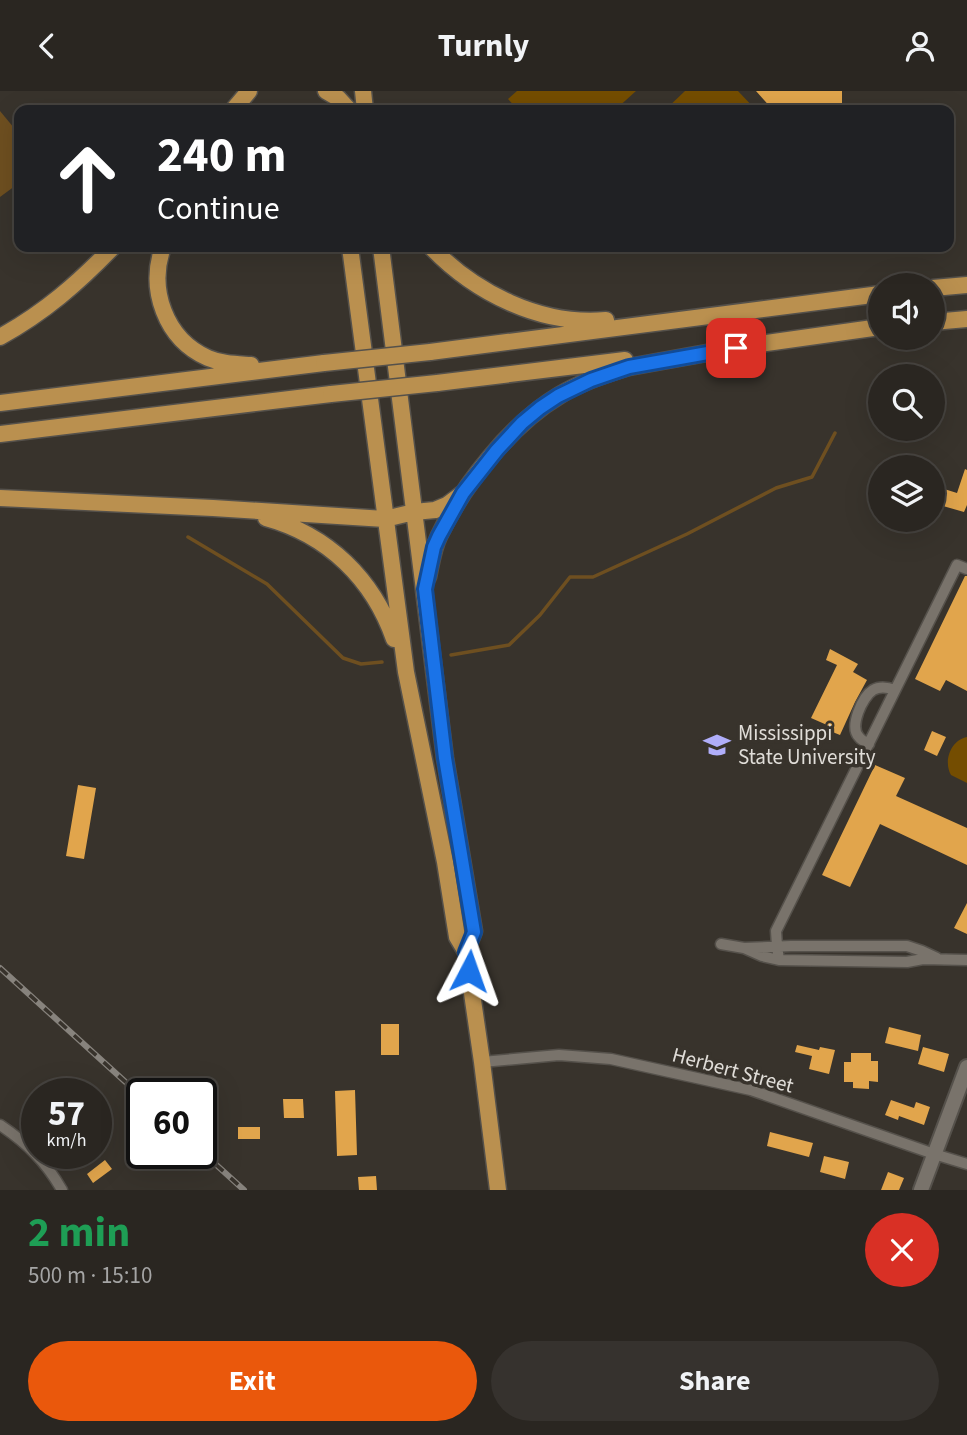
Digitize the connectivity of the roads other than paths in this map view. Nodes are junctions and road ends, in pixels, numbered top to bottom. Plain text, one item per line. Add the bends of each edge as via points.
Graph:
1 (262, 91) edge
2 (330, 96) edge
3 (241, 101) edge
4 (344, 105) edge
5 (108, 252) edge
6 (161, 252) edge
7 (340, 252) edge
8 (351, 252) edge
9 (382, 252) edge
10 (436, 252) edge
11 (967, 285) edge
12 (945, 287) edge
13 (868, 295) edge
14 (356, 300) junction
15 (692, 317) junction
16 (967, 319) edge
17 (945, 321) edge
18 (868, 329) edge
19 (0, 337) edge
20 (762, 343) junction
21 (289, 368) junction
22 (0, 403) edge
23 (0, 434) edge
24 (463, 493) junction
25 (0, 498) edge
26 (240, 511) junction
27 (414, 512) junction
28 (385, 519) junction
29 (967, 569) edge
30 (425, 589) junction
31 (406, 672) junction
32 (895, 689) junction
33 (869, 744) junction
34 (720, 944) dead end
35 (777, 946) junction
36 (744, 948) junction
37 (466, 952) junction
38 (779, 960) junction
39 (941, 960) junction
40 (967, 960) edge
41 (482, 1062) junction
42 (967, 1067) edge
43 (0, 1125) edge
44 (934, 1154) junction
45 (967, 1164) edge
46 (62, 1190) edge
47 (498, 1190) edge
48 (921, 1190) edge

1 - 3 main road
2 - 4 main road
5 - 19 main road via 56,301
6 - 21 main road via 157,272 160,303 185,342 220,362
7 - 14 main road
8 - 14 main road
9 - 27 main road
10 - 15 main road via 488,292 557,317 597,321
11 - 12 main road
13 - 15 main road
14 - 28 main road
15 - 21 main road, bridge
16 - 17 main road
18 - 20 main road
20 - 23 main road, bridge
20 - 24 main road via 629,367 573,387 522,423
21 - 22 main road
24 - 27 main road via 435,510
24 - 30 main road via 434,547
25 - 26 main road
26 - 28 main road
26 - 31 main road via 306,534 351,567 388,622
27 - 28 main road
27 - 30 main road
28 - 31 main road
29 - 32 street via 957,565
30 - 37 main road via 445,758 474,932
31 - 37 main road via 457,937
32 - 33 street
32 - 33 street via 875,689 854,722 858,737
33 - 35 street via 776,931
34 - 36 street
35 - 36 street
35 - 38 street
35 - 39 street via 907,946
36 - 38 street
37 - 41 main road
38 - 39 street
39 - 40 street
41 - 44 street, Herbert Street via 559,1055 611,1059 751,1090
41 - 47 main road
42 - 44 street
43 - 46 street via 50,1169
44 - 45 street, Herbert Street
44 - 48 street

